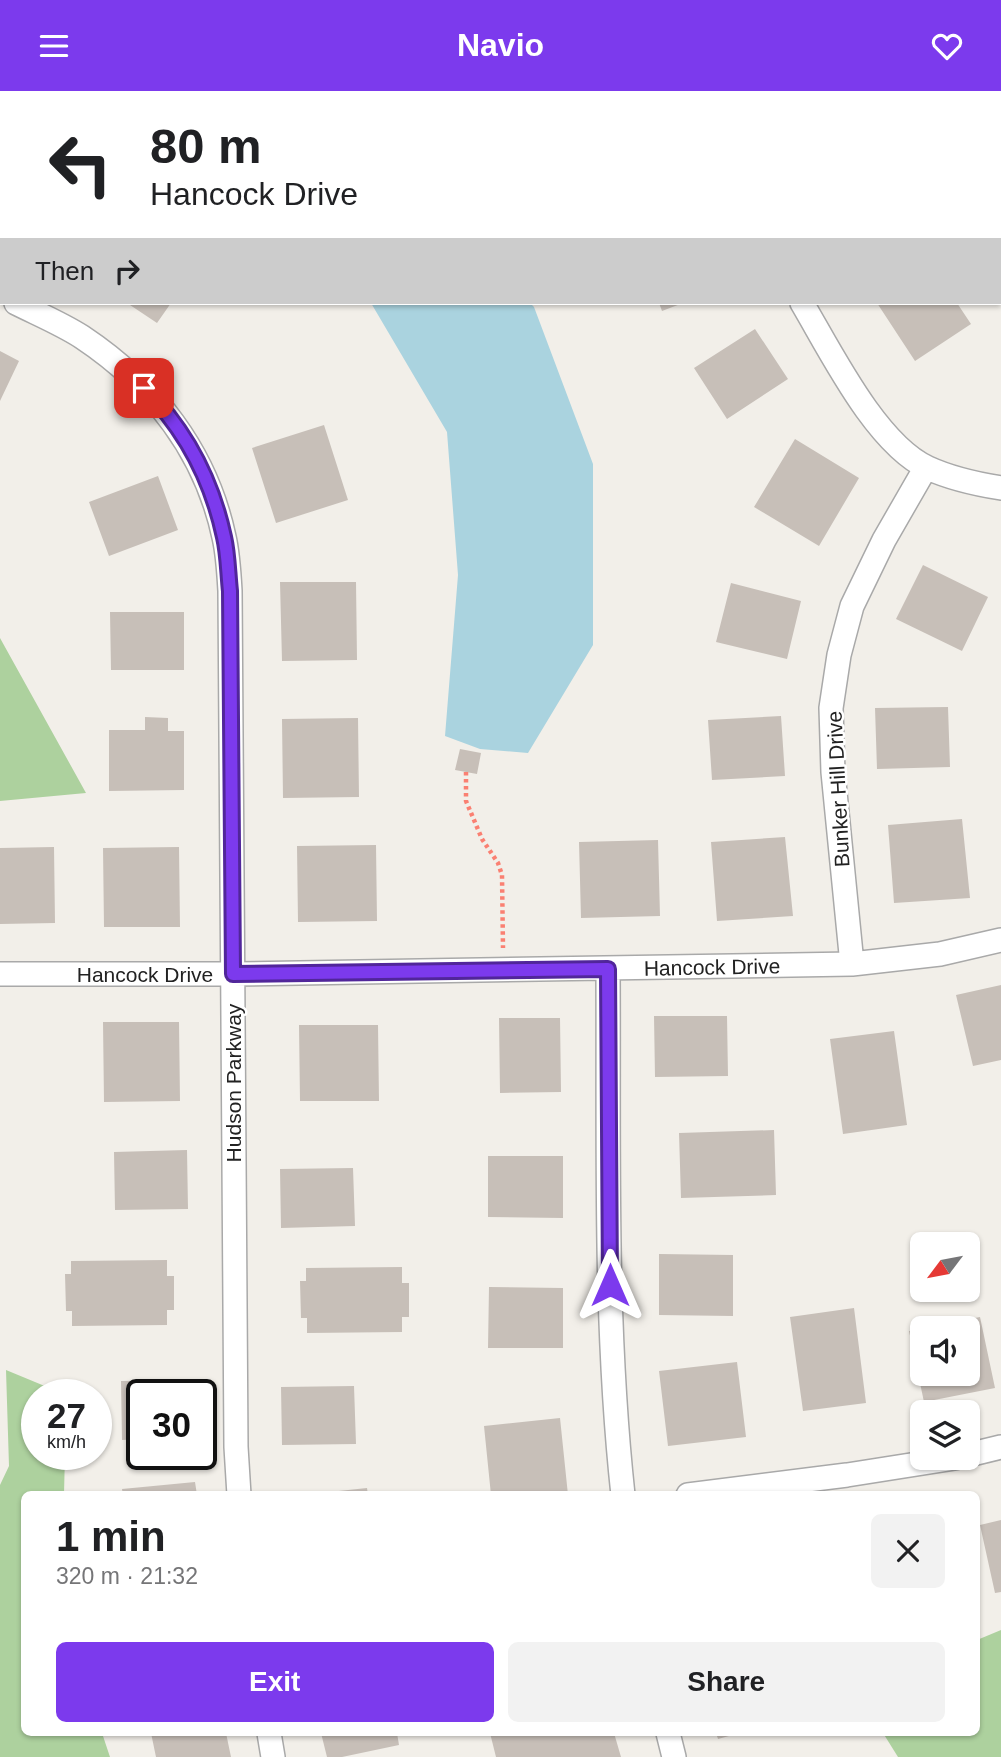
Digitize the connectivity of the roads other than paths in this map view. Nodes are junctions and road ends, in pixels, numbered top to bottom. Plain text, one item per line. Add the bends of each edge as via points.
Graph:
1 (20, 305) edge
2 (803, 305) edge
3 (926, 467) junction
4 (1001, 488) edge
5 (1001, 940) edge
6 (852, 964) junction
7 (608, 969) junction
8 (0, 974) edge
9 (233, 974) junction
10 (1001, 1447) edge
11 (980, 1452) edge
12 (910, 1465) edge
13 (239, 1491) edge
14 (623, 1491) edge
15 (720, 1491) edge
16 (270, 1736) edge
17 (669, 1736) edge
18 (273, 1757) edge
19 (674, 1757) edge

1 - 9 street, Hudson Parkway via 81,336 127,370 162,405 209,483 225,538 230,591
2 - 3 street via 873,417 897,445
3 - 4 street via 970,483
3 - 6 street, Bunker Hill Drive via 852,606 831,708 832,772
5 - 6 street, Hancock Drive via 940,954
6 - 7 street, Hancock Drive
7 - 9 street, Hancock Drive
7 - 14 street via 611,1338
8 - 9 street, Hancock Drive
9 - 13 street, Hudson Parkway
10 - 11 street
12 - 15 street
16 - 18 street
17 - 19 street

